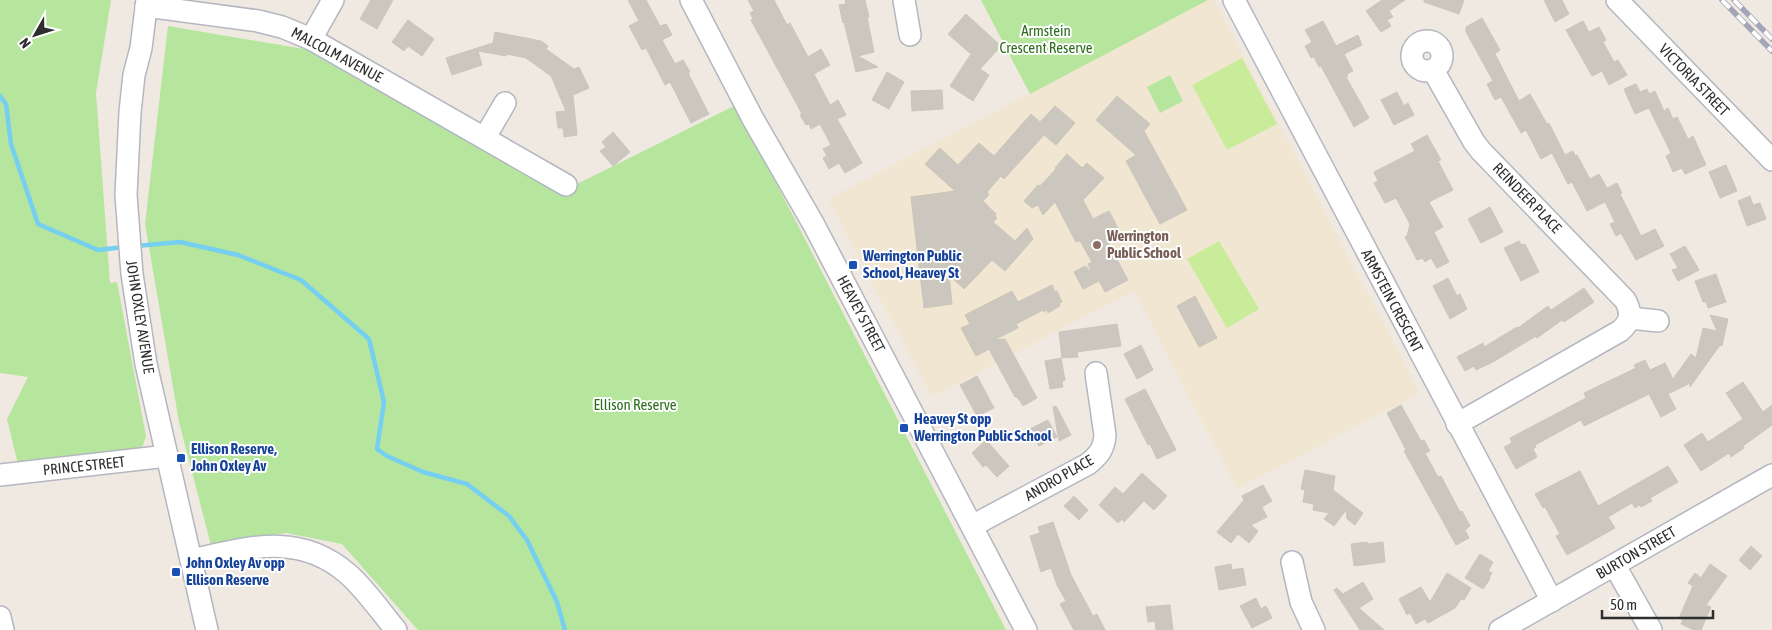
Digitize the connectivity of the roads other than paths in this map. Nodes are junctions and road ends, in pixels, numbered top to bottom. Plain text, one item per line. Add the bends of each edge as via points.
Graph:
1 (333, 0) edge
2 (690, 0) edge
3 (904, 0) edge
4 (1234, 0) edge
5 (1617, 0) edge
6 (146, 3) edge
7 (910, 35) dead end
8 (311, 38) junction
9 (1433, 70) dead end
10 (505, 104) dead end
11 (485, 137) junction
12 (1772, 160) edge
13 (566, 185) dead end
14 (1630, 318) junction
15 (1658, 321) dead end
16 (1096, 373) dead end
17 (1457, 424) junction
18 (167, 456) junction
19 (0, 475) edge
20 (1772, 476) edge
21 (972, 526) junction
22 (191, 560) junction
23 (1292, 562) dead end
24 (1615, 566) junction
25 (1552, 602) junction
26 (0, 617) edge
27 (3, 630) edge
28 (207, 630) edge
29 (396, 630) edge
30 (1026, 630) edge
31 (1314, 630) edge
32 (1500, 630) edge
33 (1650, 630) edge

1 - 8 street
2 - 21 street, HEAVEY STREET via 814,225
3 - 7 street
4 - 17 street, ARMSTEIN CRESCENT
5 - 12 street, VICTORIA STREET
6 - 8 street, MALCOLM AVENUE via 258,20
6 - 18 street, JOHN OXLEY AVENUE via 130,112 127,219 141,337
8 - 11 street, MALCOLM AVENUE
9 - 14 street, REINDEER PLACE via 1481,151 1625,300
10 - 11 street
11 - 13 street, MALCOLM AVENUE
14 - 15 street
14 - 17 street via 1620,331
16 - 21 street, ANDRO PLACE via 1104,435 1099,454 1088,464
17 - 25 street, ARMSTEIN CRESCENT
18 - 19 street, PRINCE STREET
18 - 22 street, JOHN OXLEY AVENUE
20 - 24 street, BURTON STREET
21 - 30 street, HEAVEY STREET
22 - 28 street, JOHN OXLEY AVENUE
22 - 29 street via 264,546 305,550 348,574
23 - 31 street via 1301,602
24 - 25 street, BURTON STREET
24 - 33 street
25 - 32 street, BURTON STREET
26 - 27 street

